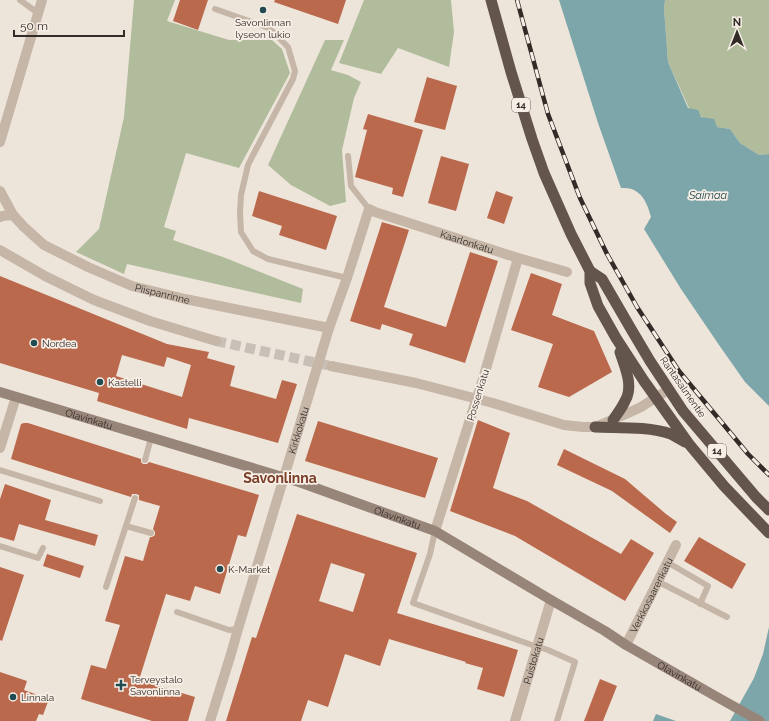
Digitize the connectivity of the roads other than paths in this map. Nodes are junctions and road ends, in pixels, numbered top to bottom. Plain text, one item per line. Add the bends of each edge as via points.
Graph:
1 (20, 0) edge
2 (42, 0) edge
3 (491, 0) edge
4 (215, 9) dead end
5 (38, 13) junction
6 (0, 142) edge
7 (348, 156) dead end
8 (0, 191) edge
9 (369, 209) junction
10 (13, 216) junction
11 (0, 217) edge
12 (0, 250) edge
13 (518, 258) junction
14 (587, 266) junction
15 (567, 272) dead end
16 (347, 278) junction
17 (329, 328) junction
18 (616, 338) junction
19 (216, 340) tunnel mouth
20 (331, 366) tunnel mouth
21 (668, 390) junction
22 (0, 392) edge
23 (16, 397) junction
24 (656, 398) junction
25 (613, 420) junction
26 (595, 427) junction
27 (152, 438) junction
28 (688, 444) junction
29 (0, 448) edge
30 (146, 460) dead end
31 (0, 470) edge
32 (284, 478) junction
33 (135, 498) dead end
34 (100, 501) dead end
35 (769, 510) edge
36 (126, 526) junction
37 (434, 531) junction
38 (769, 532) edge
39 (151, 533) dead end
40 (676, 545) dead end
41 (0, 546) edge
42 (43, 548) dead end
43 (667, 562) junction
44 (657, 581) junction
45 (106, 587) dead end
46 (551, 600) junction
47 (700, 604) junction
48 (177, 612) dead end
49 (727, 617) dead end
50 (238, 629) junction
51 (626, 645) junction
52 (537, 647) junction
53 (210, 721) edge
54 (515, 721) edge
55 (557, 721) edge
56 (760, 721) edge

1 - 5 lane
2 - 5 street
3 - 14 highway, Rantasalmentie / 14 via 544,173
4 - 16 lane via 269,28 288,47 295,71 248,165 241,195 241,232 252,251 268,260
5 - 6 street
7 - 9 lane via 351,186
8 - 10 street, Piispanrinne
9 - 13 street, Kaarlonkatu
9 - 16 street, Kirkkokatu
10 - 11 street
10 - 17 street, Piispanrinne via 44,245 132,286
12 - 19 street via 94,300 150,321
13 - 15 street, Kaarlonkatu
13 - 37 street, Possenkatu, bridge via 483,379
14 - 18 highway, Rantasalmentie / 14 via 598,306
14 - 21 highway, Rantasalmentie / 14 via 602,279
16 - 17 street, Kirkkokatu
17 - 32 street, Kirkkokatu, bridge
18 - 24 highway, Rantasalmentie / 14
18 - 25 highway via 630,387 626,400
20 - 26 street via 453,392 564,425
21 - 24 street
21 - 35 highway, Rantasalmentie / 14 via 719,454
22 - 23 main road, Olavinkatu
23 - 27 main road, Olavinkatu
23 - 29 street
24 - 25 street
24 - 28 highway, Rantasalmentie / 14
25 - 26 street
26 - 28 highway via 660,431
27 - 30 lane
27 - 32 main road, Olavinkatu
28 - 38 highway, 14
31 - 34 lane
32 - 37 main road, Olavinkatu
32 - 50 street, Kirkkokatu
33 - 36 lane
36 - 39 lane
36 - 45 lane
37 - 46 main road, Olavinkatu
37 - 52 lane via 430,554 413,603
40 - 43 street, Verkkosaarenkatu
41 - 42 lane via 38,558
43 - 44 street, Verkkosaarenkatu
43 - 47 lane via 708,586
44 - 47 lane
44 - 51 street, Verkkosaarenkatu
46 - 51 main road, Olavinkatu
46 - 52 street, Puistokatu
47 - 49 lane
48 - 50 lane via 229,630
50 - 53 street, Kirkkokatu
51 - 56 main road, Olavinkatu
52 - 54 street, Puistokatu
52 - 55 lane via 574,662

